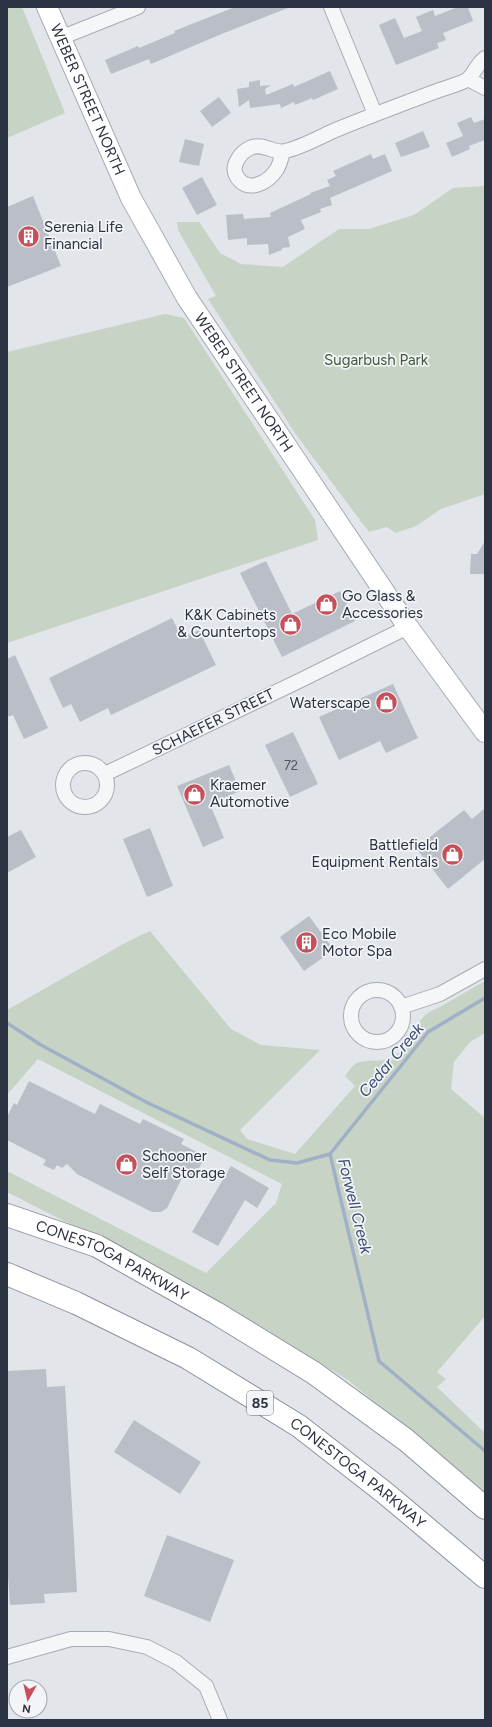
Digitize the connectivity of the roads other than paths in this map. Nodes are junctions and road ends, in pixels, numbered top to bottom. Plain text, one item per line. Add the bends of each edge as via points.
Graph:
1 (47, 7) edge
2 (138, 7) edge
3 (331, 7) edge
4 (60, 38) junction
5 (485, 58) edge
6 (468, 79) junction
7 (485, 88) edge
8 (375, 114) junction
9 (283, 152) dead end
10 (408, 627) junction
11 (485, 732) edge
12 (105, 774) dead end
13 (485, 969) edge
14 (401, 1007) dead end
15 (7, 1202) edge
16 (7, 1215) edge
17 (97, 1246) junction
18 (7, 1274) edge
19 (485, 1508) edge
20 (485, 1577) edge
21 (7, 1657) edge
22 (220, 1720) edge

1 - 4 main road, WEBER STREET NORTH
2 - 4 street
3 - 8 street
4 - 10 main road, WEBER STREET NORTH via 131,198 187,298
5 - 6 street via 477,64
6 - 7 street
6 - 8 street
8 - 9 street
10 - 11 main road, WEBER STREET NORTH
10 - 12 street, SCHAEFER STREET
13 - 14 street via 440,994
15 - 17 highway
16 - 17 highway, CONESTOGA PARKWAY
17 - 19 highway, CONESTOGA PARKWAY via 216,1313 314,1374 406,1440
18 - 20 highway, CONESTOGA PARKWAY / 85 via 76,1303 188,1358 299,1426 385,1493
21 - 22 street via 71,1640 109,1639 147,1647 176,1662 206,1686

